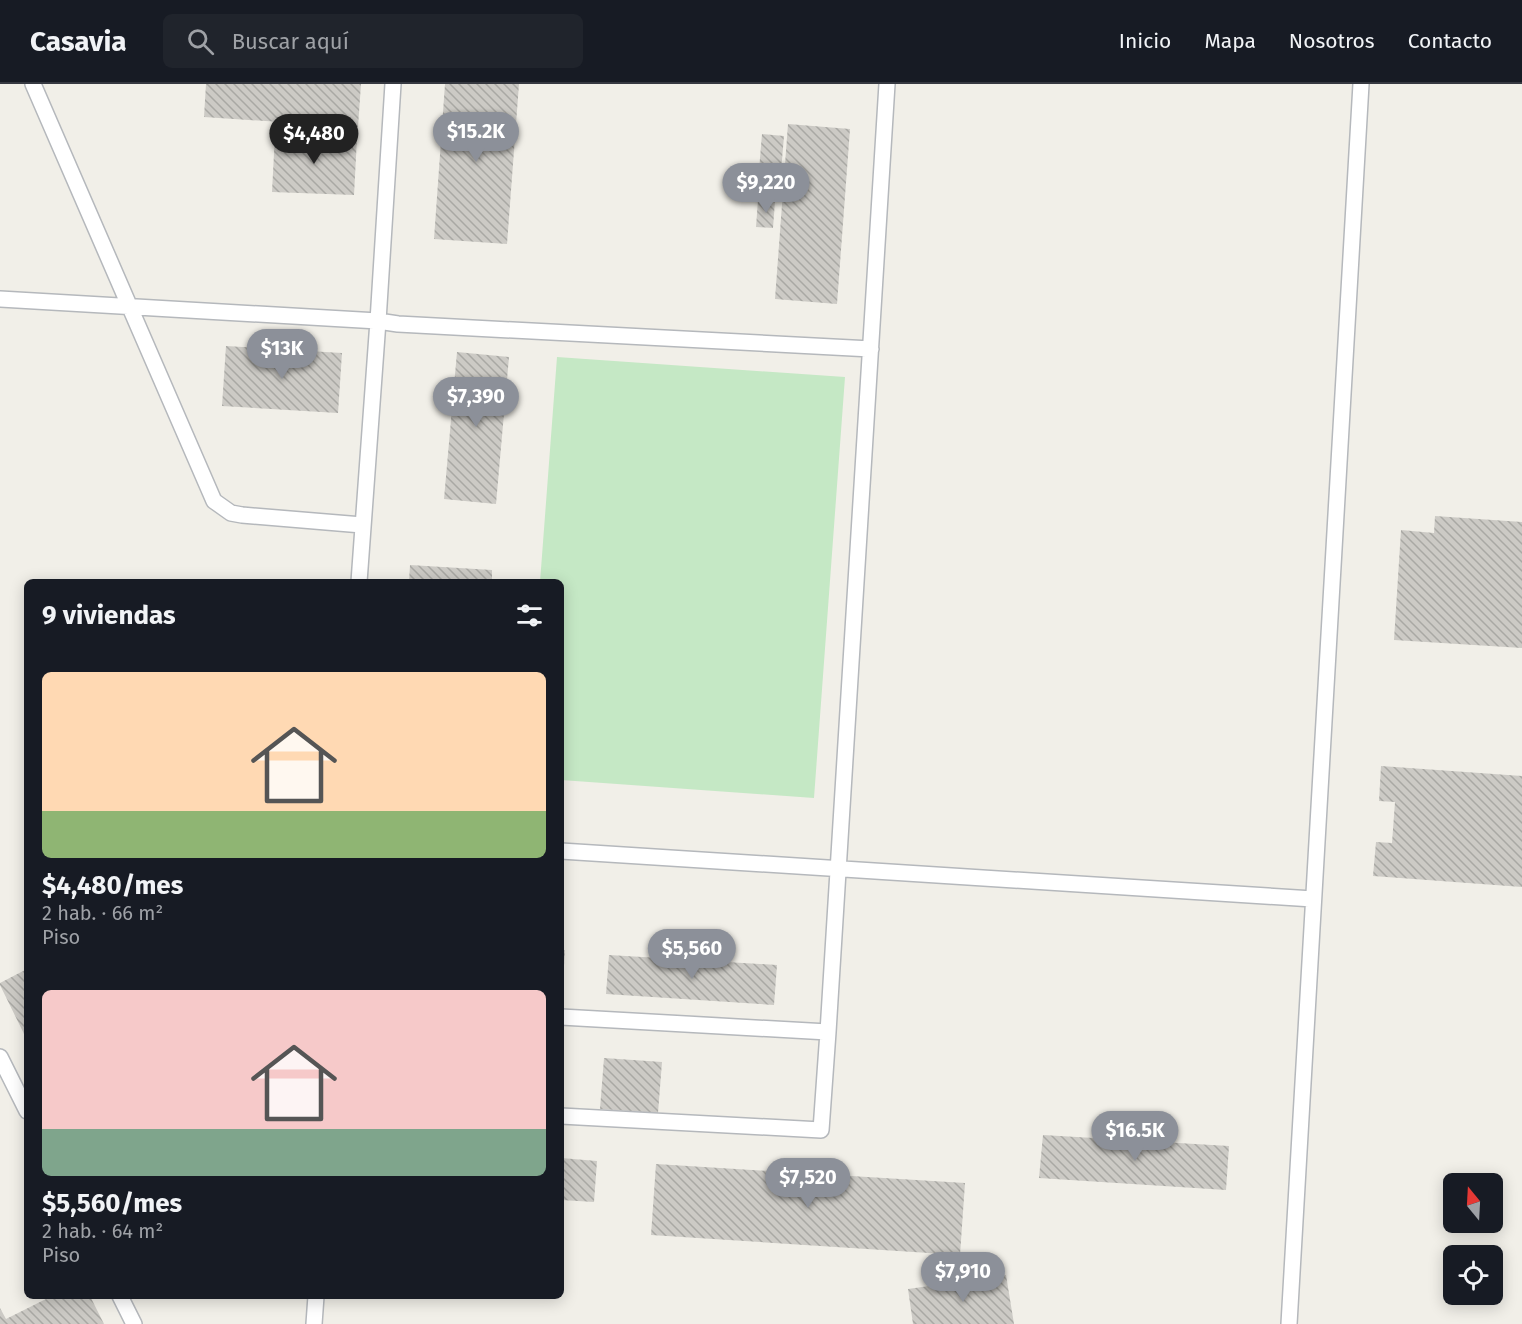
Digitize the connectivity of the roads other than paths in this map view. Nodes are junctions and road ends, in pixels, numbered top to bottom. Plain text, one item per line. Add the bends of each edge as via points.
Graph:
1 (33, 84) edge
2 (393, 84) edge
3 (887, 84) edge
4 (1361, 84) edge
5 (0, 299) edge
6 (130, 307) junction
7 (378, 321) junction
8 (872, 349) junction
9 (362, 525) junction
10 (359, 579) edge
11 (564, 851) edge
12 (837, 869) junction
13 (1313, 899) junction
14 (564, 1017) edge
15 (828, 1032) junction
16 (0, 1057) edge
17 (24, 1105) edge
18 (564, 1116) edge
19 (122, 1299) edge
20 (316, 1299) edge
21 (134, 1324) edge
22 (314, 1324) edge
23 (1289, 1324) edge

1 - 6 lane
2 - 7 lane
3 - 8 lane
4 - 13 lane
5 - 6 lane
6 - 7 lane
6 - 9 lane via 214,501 231,513 242,515
7 - 8 lane
7 - 9 lane
8 - 12 lane
9 - 10 lane
11 - 12 lane
12 - 13 lane
12 - 15 lane
13 - 23 lane
14 - 15 lane
15 - 18 lane via 821,1130
16 - 17 lane
19 - 21 lane
20 - 22 lane

